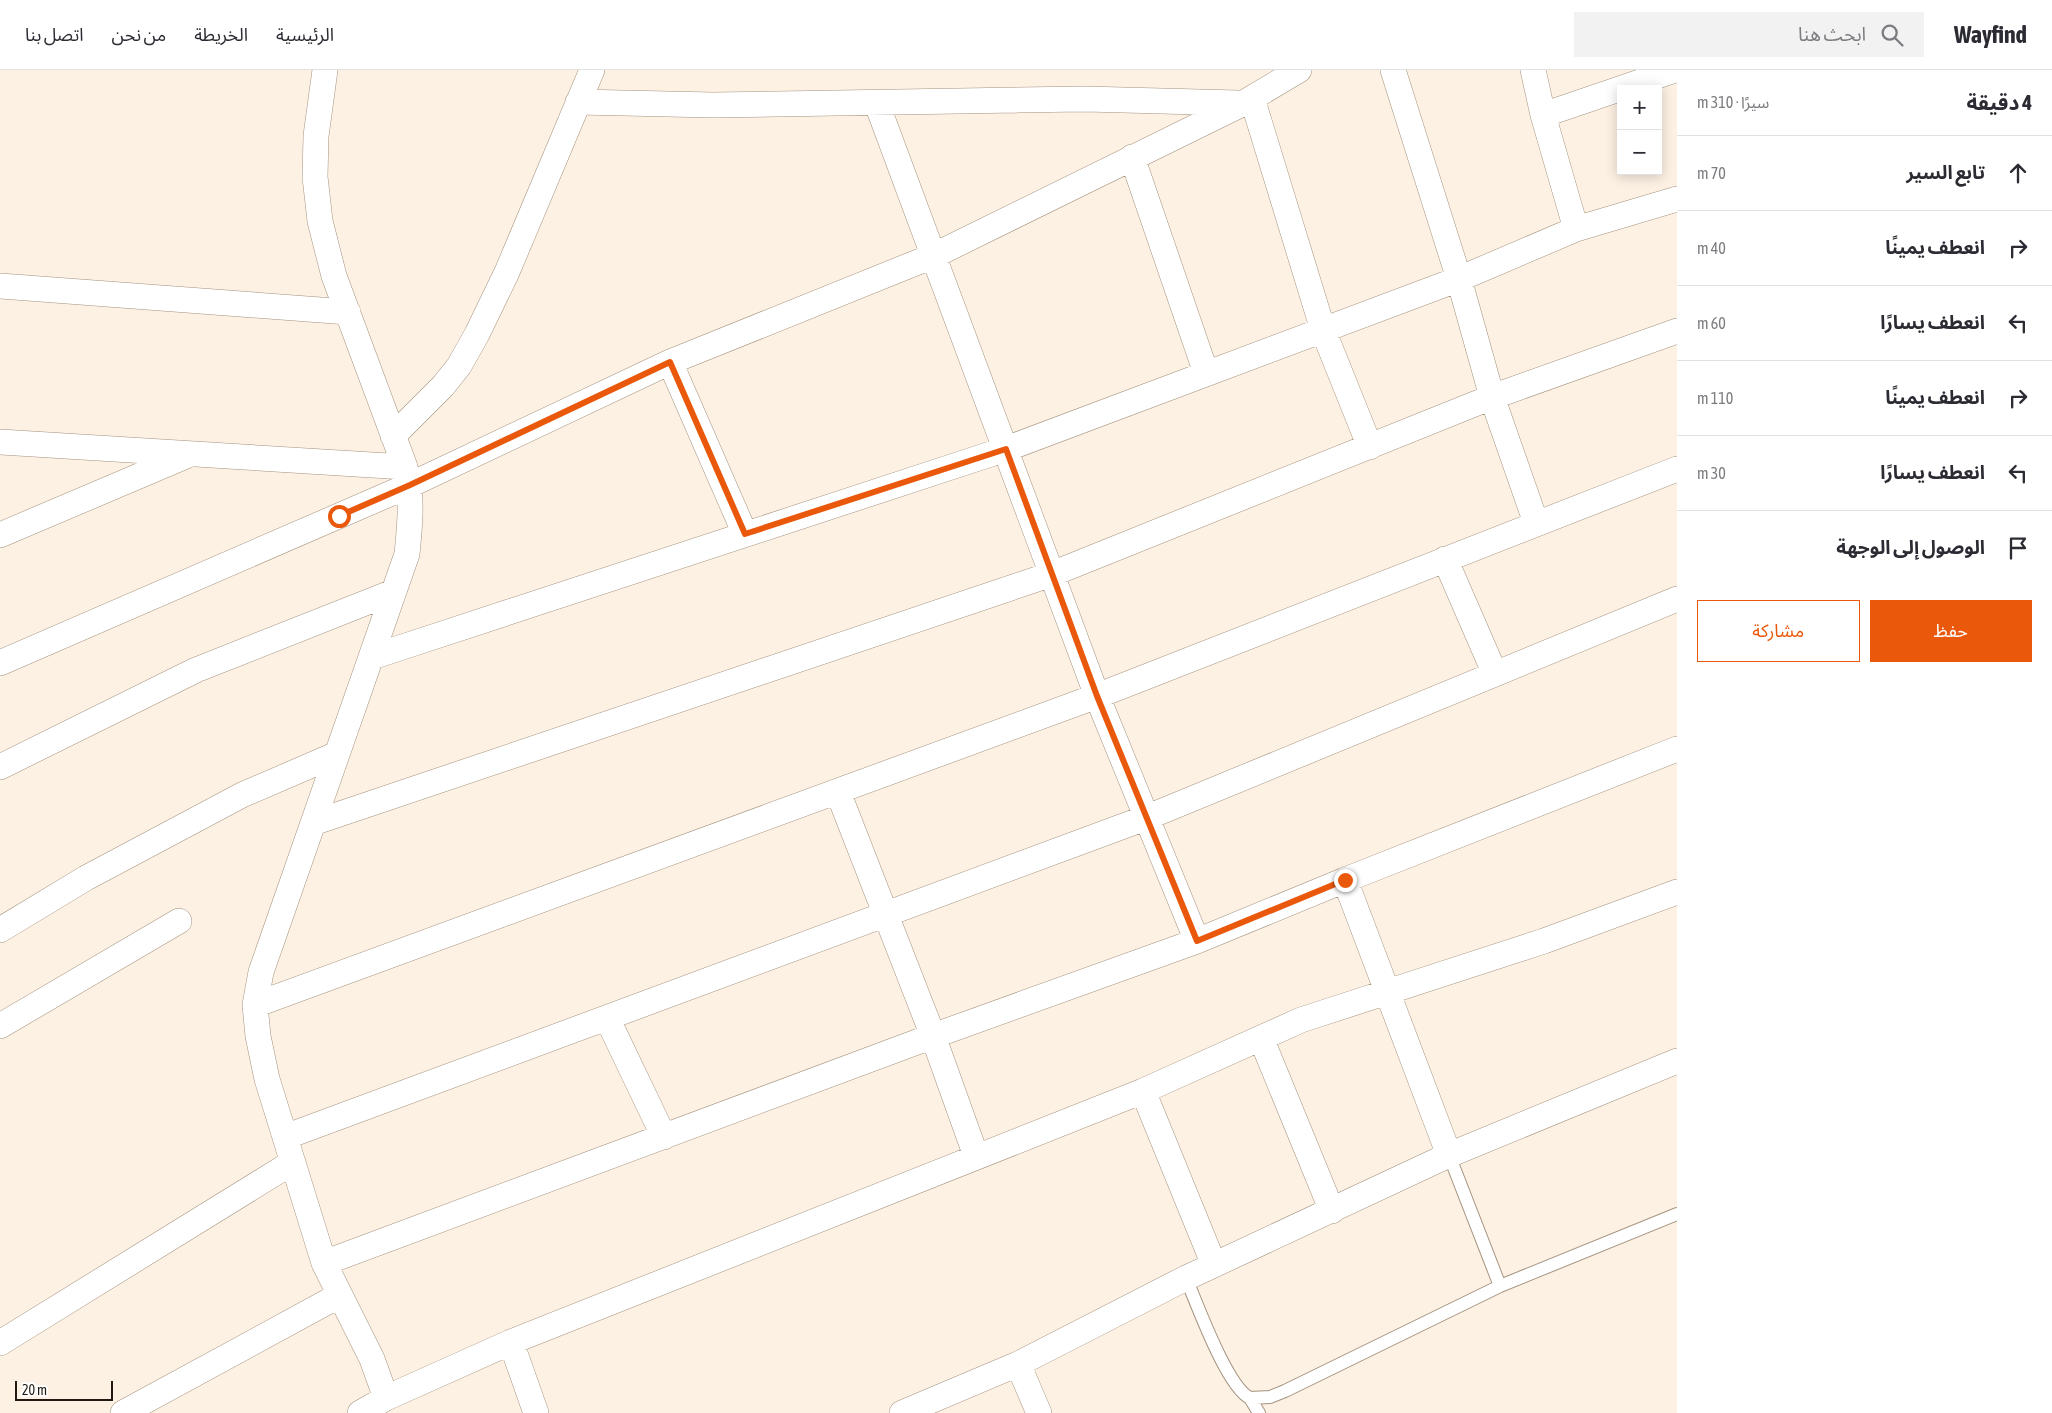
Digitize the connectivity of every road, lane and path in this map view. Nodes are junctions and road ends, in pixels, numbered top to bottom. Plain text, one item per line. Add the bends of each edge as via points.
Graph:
1 (325, 70) edge
2 (592, 70) edge
3 (1299, 70) edge
4 (1393, 70) edge
5 (1533, 70) edge
6 (1675, 70) edge
7 (1247, 101) junction
8 (578, 102) junction
9 (877, 104) junction
10 (1543, 115) junction
11 (1132, 157) junction
12 (1677, 199) edge
13 (1576, 229) junction
14 (933, 256) junction
15 (1459, 279) junction
16 (0, 286) edge
17 (348, 312) junction
18 (1323, 330) junction
19 (1677, 331) edge
20 (670, 362) junction
21 (1206, 373) junction
22 (1492, 397) junction
23 (393, 436) junction
24 (0, 442) edge
25 (1370, 447) junction
26 (1006, 449) junction
27 (191, 454) junction
28 (1677, 469) edge
29 (407, 476) junction
30 (1536, 523) junction
31 (745, 534) junction
32 (0, 535) edge
33 (1445, 559) junction
34 (1052, 574) junction
35 (393, 592) junction
36 (1677, 599) edge
37 (372, 657) junction
38 (0, 663) edge
39 (1495, 674) junction
40 (1097, 696) junction
41 (1677, 749) edge
42 (337, 754) junction
43 (0, 767) edge
44 (838, 792) junction
45 (1148, 817) junction
46 (314, 823) junction
47 (1345, 880) junction
48 (1677, 892) edge
49 (886, 915) junction
50 (179, 920) dead end
51 (0, 930) edge
52 (1197, 941) junction
53 (1387, 991) junction
54 (255, 1005) junction
55 (607, 1018) junction
56 (0, 1026) edge
57 (934, 1036) junction
58 (1261, 1038) junction
59 (1677, 1062) edge
60 (1144, 1091) junction
61 (285, 1137) junction
62 (664, 1137) junction
63 (1449, 1154) junction
64 (976, 1156) junction
65 (293, 1162) junction
66 (1332, 1211) junction
67 (1677, 1214) edge
68 (324, 1263) junction
69 (1214, 1265) junction
70 (1186, 1278) junction
71 (1500, 1286) junction
72 (340, 1295) junction
73 (511, 1342) junction
74 (0, 1343) edge
75 (1018, 1364) junction
76 (386, 1398) junction
77 (1250, 1398) junction
78 (123, 1413) edge
79 (360, 1413) edge
80 (536, 1413) edge
81 (902, 1413) edge
82 (1039, 1413) edge
83 (1259, 1413) edge

1 - 17 street via 316,136 315,177 320,221 334,276
2 - 8 street
3 - 7 street
4 - 15 street
5 - 10 street
6 - 10 street
7 - 9 street via 1085,99
7 - 11 street
7 - 18 street
8 - 9 street
8 - 23 street via 507,272 477,334 443,386
9 - 14 street
10 - 13 street
11 - 14 street
11 - 21 street
12 - 13 street
13 - 15 street
14 - 20 street
14 - 26 street
15 - 18 street
15 - 22 street
16 - 17 street
17 - 23 street
18 - 21 street
18 - 25 street
19 - 22 street
20 - 29 street
20 - 31 street
21 - 26 street
22 - 25 street
22 - 30 street
23 - 29 street
24 - 27 street
25 - 34 street
26 - 31 street
26 - 34 street
27 - 29 street
27 - 32 street
28 - 30 street
29 - 35 street via 407,554
29 - 38 street
30 - 33 street
31 - 37 street
33 - 39 street
33 - 40 street
34 - 40 street
34 - 46 street
35 - 37 street
35 - 43 street via 196,670
36 - 39 street
37 - 42 street
39 - 45 street
40 - 44 street
40 - 45 street
41 - 47 street
42 - 46 street
42 - 51 street via 242,795 86,878
44 - 49 street
44 - 54 street
45 - 49 street
45 - 52 street
46 - 54 street via 261,972
47 - 52 street
47 - 53 street
48 - 53 street via 1544,941
49 - 55 street
49 - 57 street
50 - 56 street
52 - 57 street
53 - 58 street via 1301,1020
53 - 63 street
54 - 61 street via 267,1078
55 - 61 street
55 - 62 street
57 - 62 street
57 - 64 street
58 - 60 street
58 - 66 street
59 - 63 street
60 - 64 street
60 - 69 street
61 - 65 street
62 - 68 street
63 - 66 street
63 - 71 lane
64 - 73 street
65 - 68 street
65 - 74 street
66 - 69 street
67 - 71 lane
68 - 72 street
69 - 70 street
70 - 75 street
70 - 77 lane via 1214,1344 1236,1384
71 - 77 lane via 1275,1396
72 - 76 street via 372,1359
72 - 78 street
73 - 76 street
73 - 80 street
75 - 81 street
75 - 82 street
76 - 79 street
77 - 83 lane

